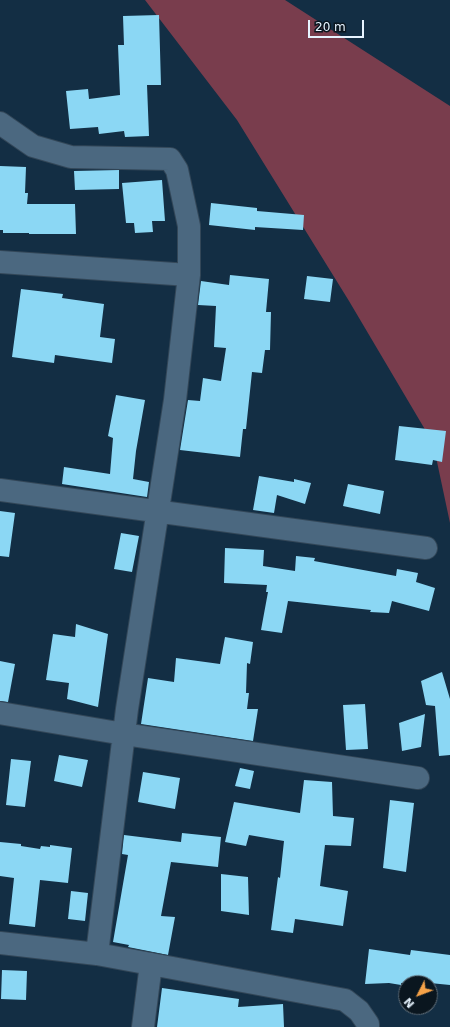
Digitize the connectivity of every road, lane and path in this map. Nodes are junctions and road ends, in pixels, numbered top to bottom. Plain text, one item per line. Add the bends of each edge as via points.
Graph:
1 (0, 123) edge
2 (0, 262) edge
3 (188, 275) junction
4 (0, 490) edge
5 (157, 512) junction
6 (426, 548) dead end
7 (0, 713) edge
8 (124, 734) junction
9 (418, 778) dead end
10 (0, 943) edge
11 (97, 954) junction
12 (152, 964) junction
13 (143, 1027) edge
14 (368, 1027) edge

1 - 3 street via 33,146 71,157 170,160 177,170 189,226
2 - 3 street
3 - 5 street via 175,400
4 - 5 street
5 - 6 street
5 - 8 street
7 - 8 street
8 - 9 street
8 - 11 street
10 - 11 street
11 - 12 street
12 - 13 street
12 - 14 street via 345,1000 359,1011

